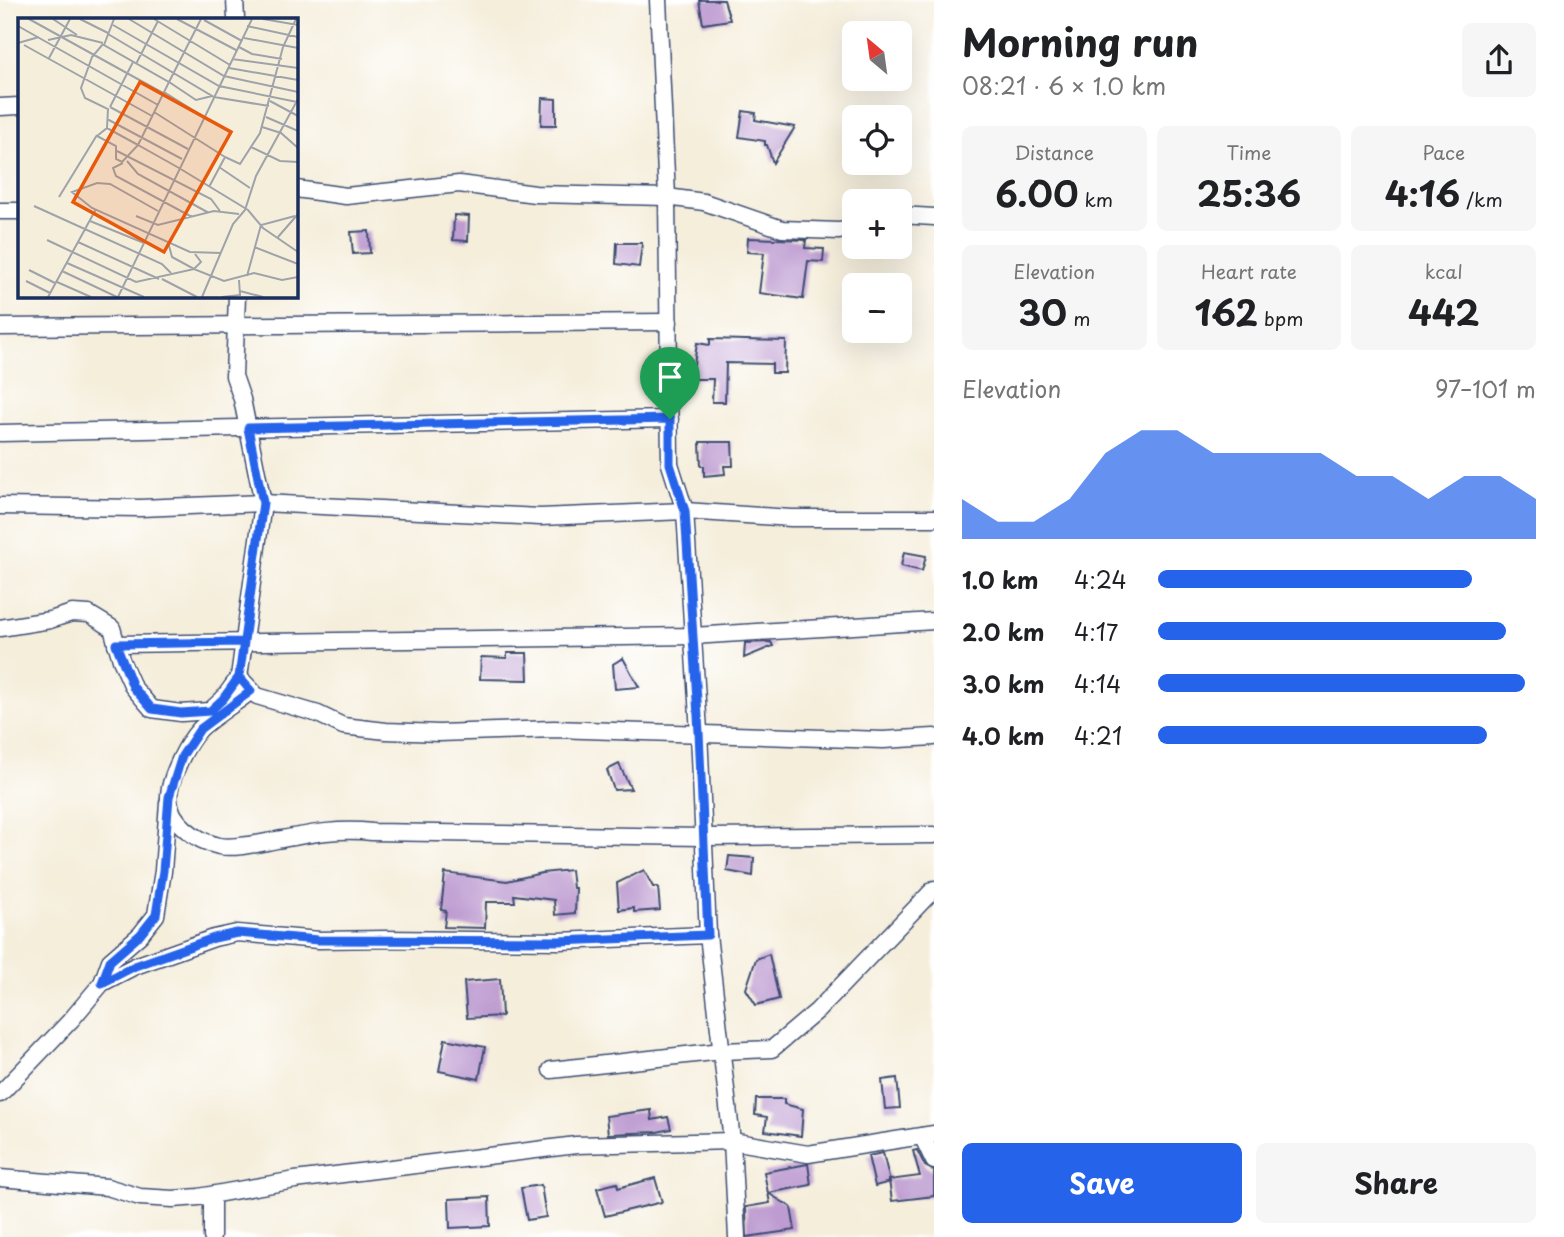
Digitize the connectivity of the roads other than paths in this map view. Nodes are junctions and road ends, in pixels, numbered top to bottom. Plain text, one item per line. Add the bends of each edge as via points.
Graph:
1 (235, 0) edge
2 (658, 0) edge
3 (236, 18) edge
4 (18, 106) edge
5 (0, 107) edge
6 (298, 189) edge
7 (667, 197) junction
8 (0, 211) edge
9 (18, 211) edge
10 (912, 216) edge
11 (934, 217) edge
12 (842, 230) edge
13 (237, 298) edge
14 (669, 322) junction
15 (236, 325) junction
16 (0, 327) edge
17 (670, 419) junction
18 (248, 428) junction
19 (0, 433) edge
20 (263, 503) junction
21 (0, 506) edge
22 (685, 511) junction
23 (934, 518) edge
24 (934, 621) edge
25 (0, 628) edge
26 (693, 636) junction
27 (244, 642) junction
28 (116, 644) junction
29 (239, 677) junction
30 (251, 691) junction
31 (699, 732) junction
32 (934, 737) edge
33 (169, 797) junction
34 (934, 835) edge
35 (702, 837) junction
36 (934, 889) edge
37 (708, 935) junction
38 (102, 983) junction
39 (722, 1051) junction
40 (551, 1070) dead end
41 (0, 1094) edge
42 (928, 1135) edge
43 (732, 1141) junction
44 (934, 1161) edge
45 (0, 1178) edge
46 (212, 1195) junction
47 (212, 1237) edge
48 (737, 1237) edge

1 - 3 street
2 - 7 street
4 - 5 street
6 - 7 street via 346,195 459,184 535,194
7 - 12 street via 704,202 782,229
7 - 14 street
8 - 9 street
10 - 11 street
13 - 15 street
14 - 15 street
14 - 17 street
15 - 16 street
15 - 18 street via 234,376
17 - 18 street
17 - 22 street via 670,464
18 - 19 street
18 - 20 street
20 - 21 street via 140,508
20 - 22 street via 540,517
20 - 27 street
22 - 23 street via 791,518
22 - 26 street
24 - 26 street
25 - 28 street via 72,613 89,614 112,628
26 - 27 street
26 - 31 street
27 - 28 street
27 - 29 street
28 - 29 street via 133,687 152,709 210,711
29 - 30 street
30 - 31 street via 343,726 386,731
30 - 33 street via 200,729 182,756
31 - 32 street via 883,740
31 - 35 street
33 - 35 street via 175,817 191,834 220,846 352,829
33 - 38 street via 156,915 110,961
34 - 35 street
35 - 37 street
36 - 39 street via 817,1011 772,1049
37 - 38 street via 559,941 318,940 237,933 147,961
37 - 39 street
38 - 41 street
39 - 40 street
39 - 43 street
42 - 43 street via 808,1154
42 - 44 street
43 - 46 street via 576,1145 295,1180
43 - 48 street
45 - 46 street via 107,1186 140,1197
46 - 47 street

